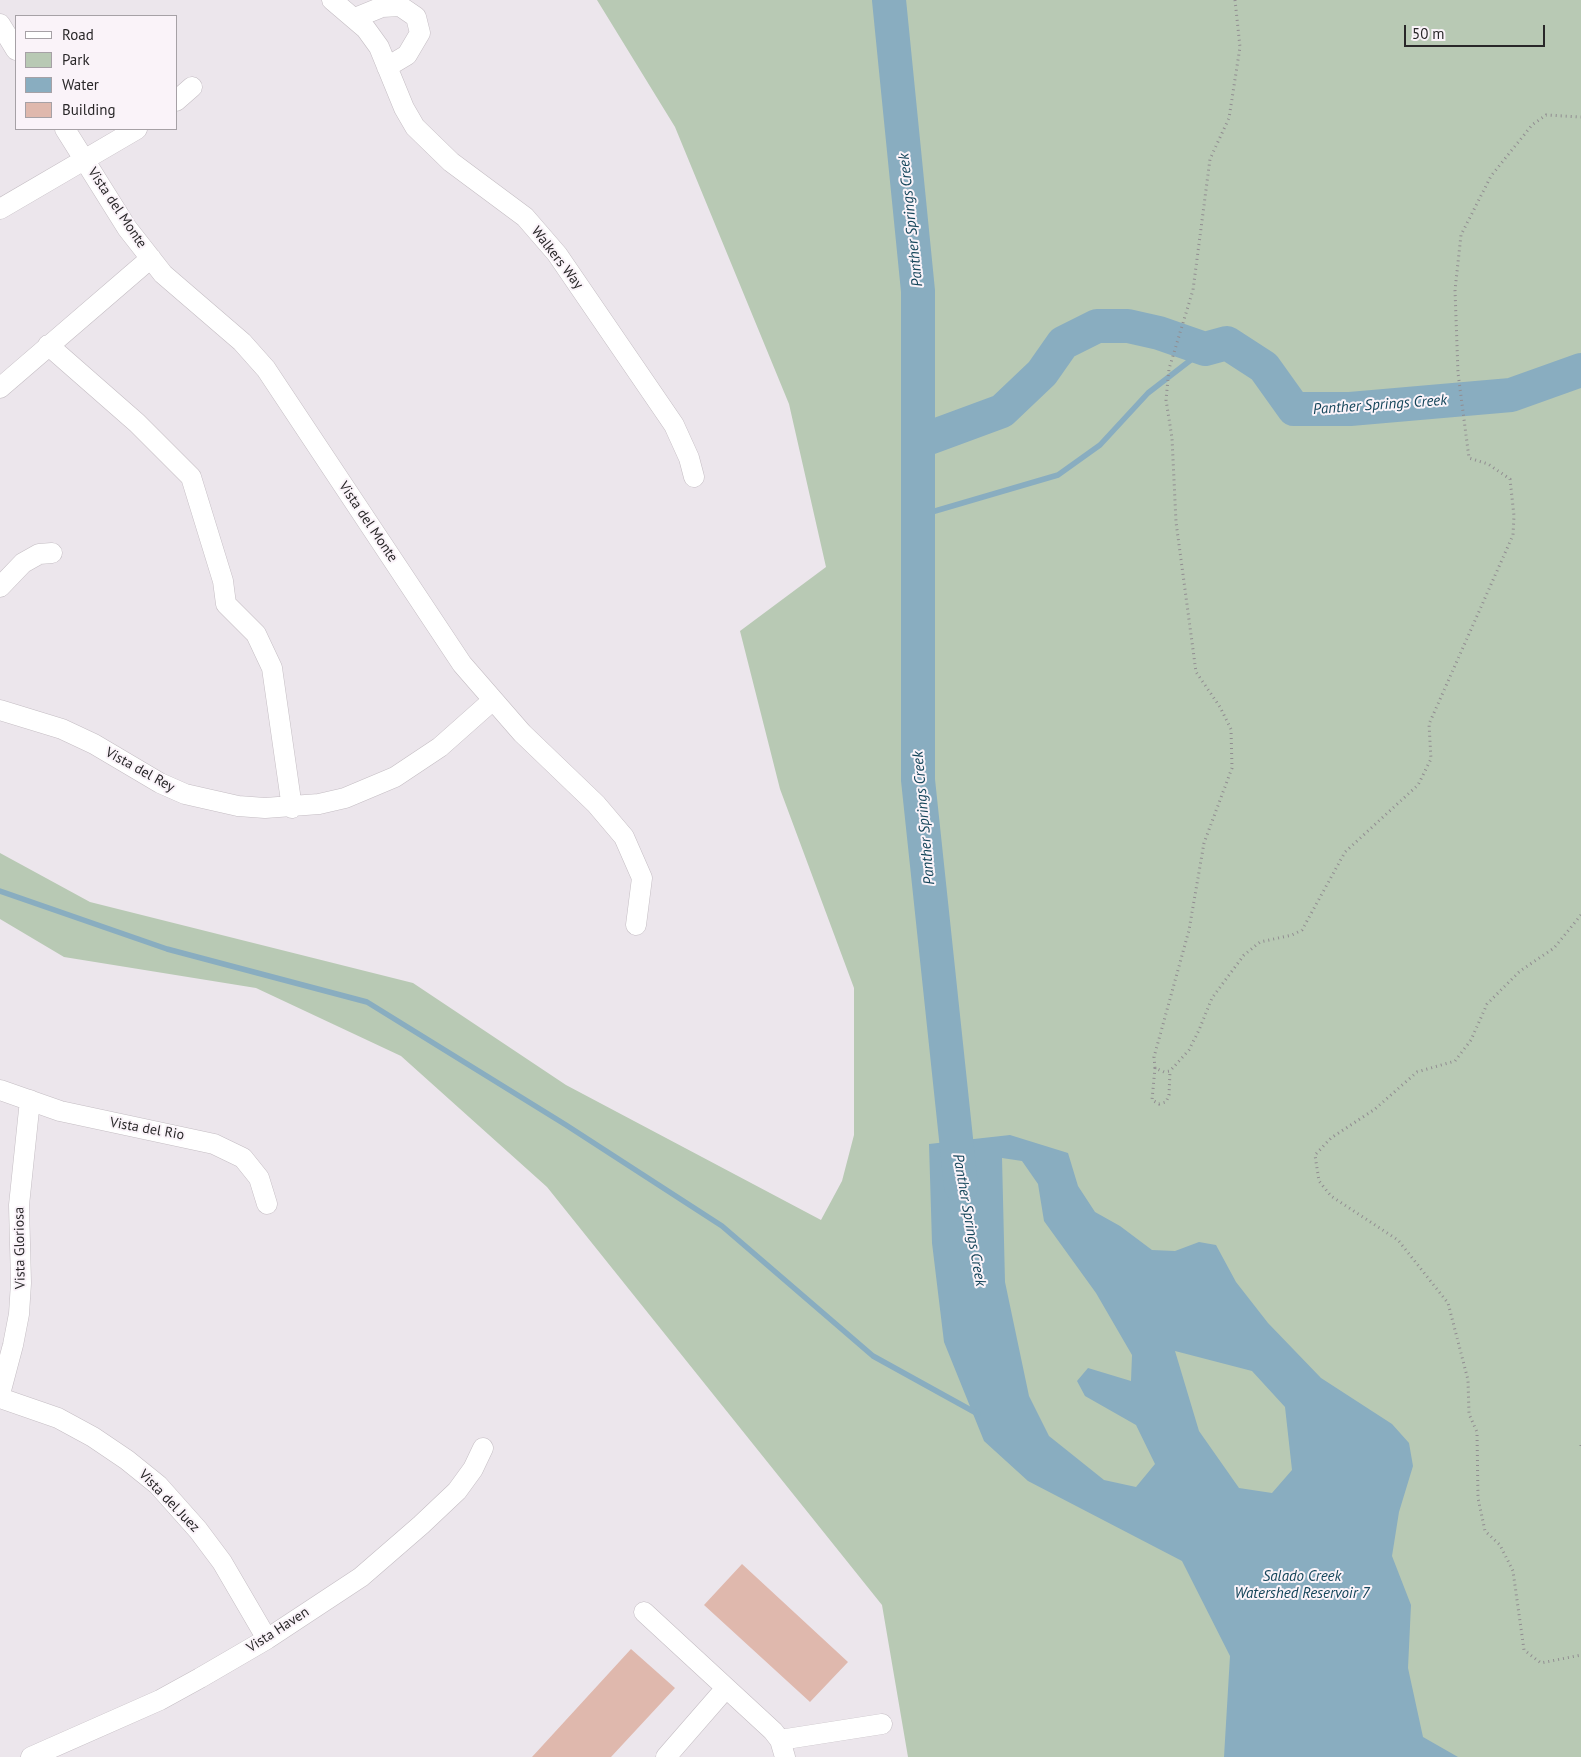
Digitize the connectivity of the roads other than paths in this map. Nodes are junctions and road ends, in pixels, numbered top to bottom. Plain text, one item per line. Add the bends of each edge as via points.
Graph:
1 (332, 0) edge
2 (355, 18) junction
3 (0, 24) edge
4 (15, 48) edge
5 (387, 68) junction
6 (192, 87) dead end
7 (178, 99) edge
8 (66, 130) edge
9 (135, 130) edge
10 (84, 159) junction
11 (0, 209) edge
12 (150, 258) junction
13 (48, 345) junction
14 (0, 388) edge
15 (694, 477) dead end
16 (52, 553) dead end
17 (0, 587) edge
18 (493, 700) junction
19 (0, 710) edge
20 (292, 808) junction
21 (636, 925) dead end
22 (0, 1090) edge
23 (30, 1100) junction
24 (267, 1204) dead end
25 (0, 1396) edge
26 (483, 1448) dead end
27 (644, 1612) dead end
28 (267, 1639) junction
29 (726, 1688) junction
30 (882, 1724) dead end
31 (782, 1749) edge
32 (31, 1757) edge
33 (666, 1757) edge

1 - 2 street, Walkers Way
2 - 5 street, Walkers Way via 379,48
2 - 5 street via 382,7 400,6 416,17 420,33 407,54
3 - 4 street
5 - 15 street, Walkers Way via 415,128 451,162 525,217 557,254 674,425
6 - 7 street
8 - 10 street, Vista del Monte
9 - 10 street
10 - 11 street
10 - 12 street, Vista del Monte
12 - 13 street
12 - 18 street, Vista del Monte via 163,274 242,342 266,369 462,664
13 - 14 street
13 - 20 street via 137,423 191,477 223,581 226,604 256,634 272,668
16 - 17 street via 39,554 22,563
18 - 20 street, Vista del Rey via 440,747 395,777 345,798
18 - 21 street, Vista del Monte via 522,733 596,804 624,837 642,878
19 - 20 street, Vista del Rey via 62,729 185,794 238,806
22 - 23 street, Vista del Rio
23 - 24 street, Vista del Rio via 60,1111 214,1144 243,1158 259,1178
23 - 25 street, Vista Gloriosa via 19,1204 19,1314
25 - 28 street, Vista del Juez via 58,1418 93,1437 158,1485 217,1556
26 - 28 street, Vista Haven via 457,1491 421,1525 361,1576
27 - 29 street
28 - 32 street, Vista Haven via 160,1700
29 - 31 street
29 - 33 street
30 - 31 street

